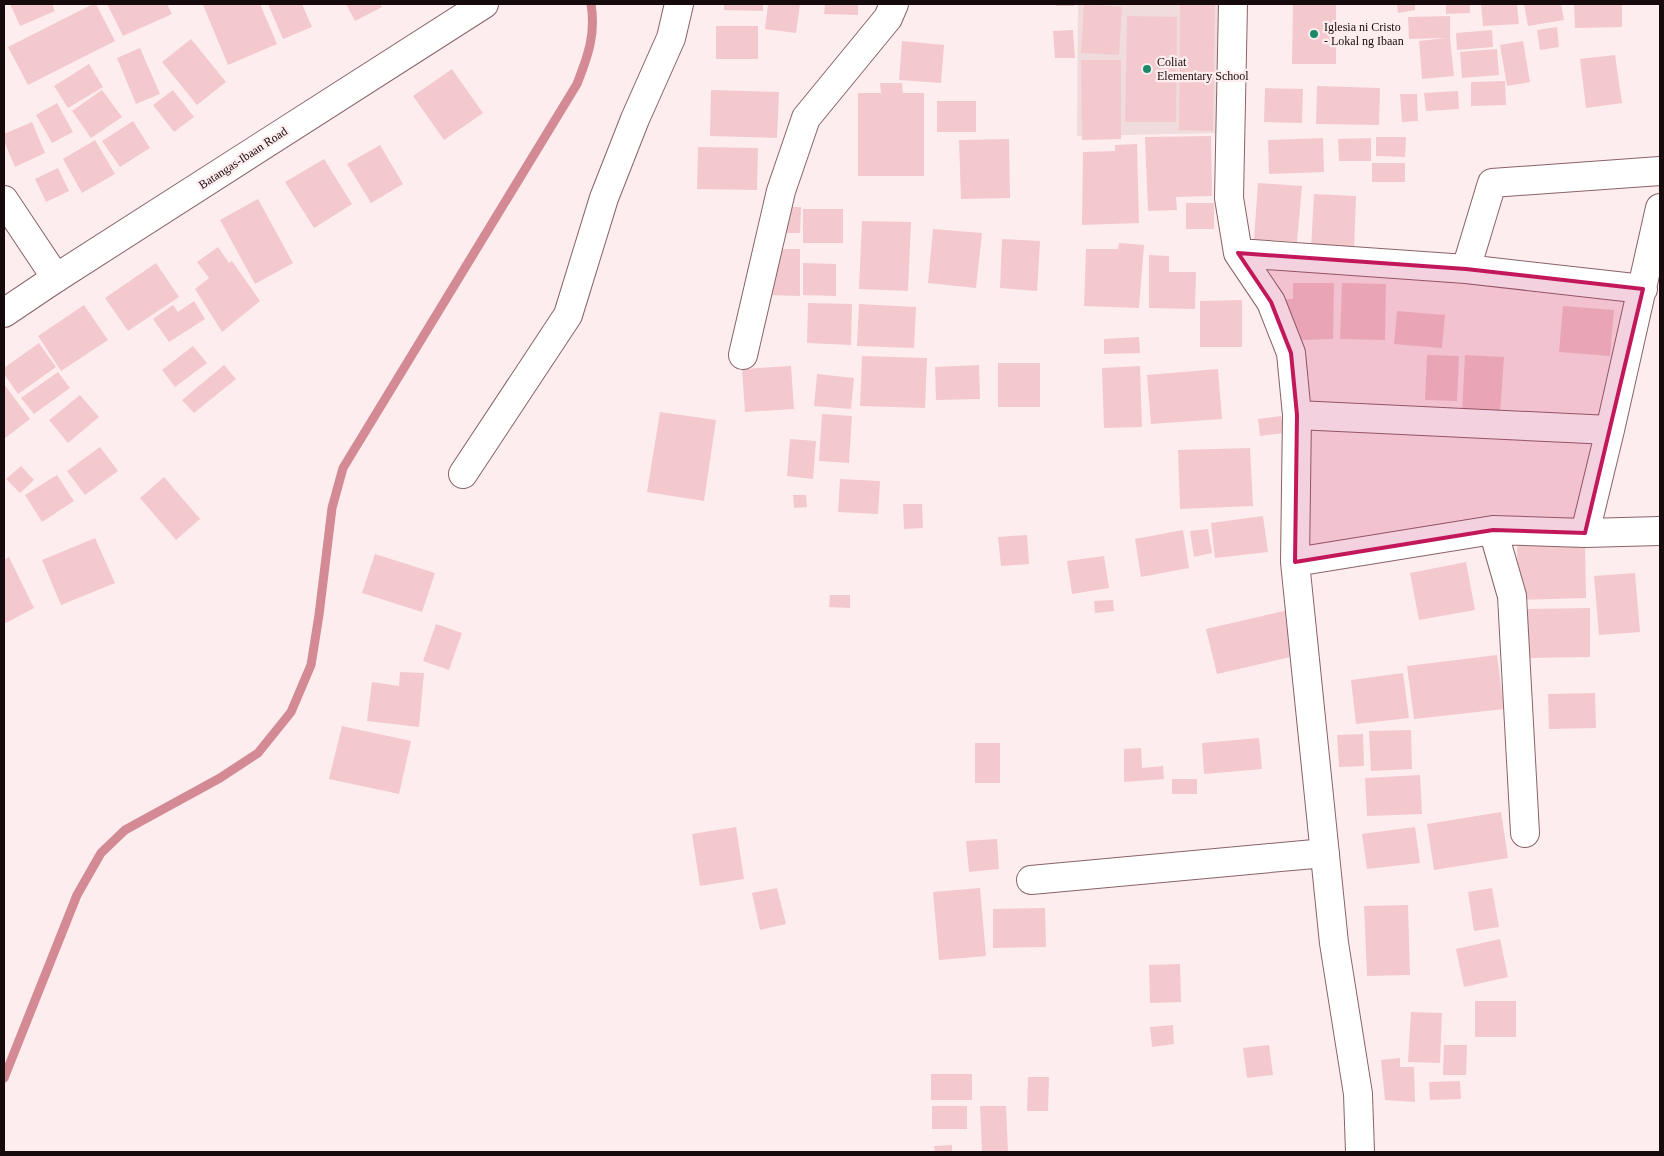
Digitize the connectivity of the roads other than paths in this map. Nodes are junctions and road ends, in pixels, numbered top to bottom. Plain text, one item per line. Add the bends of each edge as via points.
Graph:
1 (484, 4) edge
2 (679, 4) edge
3 (894, 4) edge
4 (1233, 4) edge
5 (1660, 172) edge
6 (4, 200) edge
7 (1660, 208) edge
8 (1238, 253) junction
9 (1466, 269) junction
10 (56, 278) junction
11 (1642, 289) junction
12 (4, 313) edge
13 (743, 355) dead end
14 (1297, 415) junction
15 (1610, 430) junction
16 (463, 474) dead end
17 (1493, 530) junction
18 (1660, 531) edge
19 (1585, 533) junction
20 (1295, 562) junction
21 (1525, 833) dead end
22 (1325, 854) junction
23 (1031, 880) dead end
24 (1360, 1152) edge

1 - 10 street, Batangas-Ibaan Road
2 - 16 street via 671,38 604,198 568,316
3 - 13 street via 888,18 806,118 781,190
4 - 8 street via 1229,198
5 - 9 street via 1492,183
6 - 10 street
7 - 11 street
8 - 9 street
8 - 14 street via 1271,302 1291,353
9 - 11 street
10 - 12 street, Batangas-Ibaan Road
11 - 15 street
14 - 15 street
14 - 20 street
15 - 19 street
17 - 19 street
17 - 20 street
17 - 21 street via 1512,596
18 - 19 street
20 - 22 street
22 - 23 street
22 - 24 street via 1334,943 1358,1094

